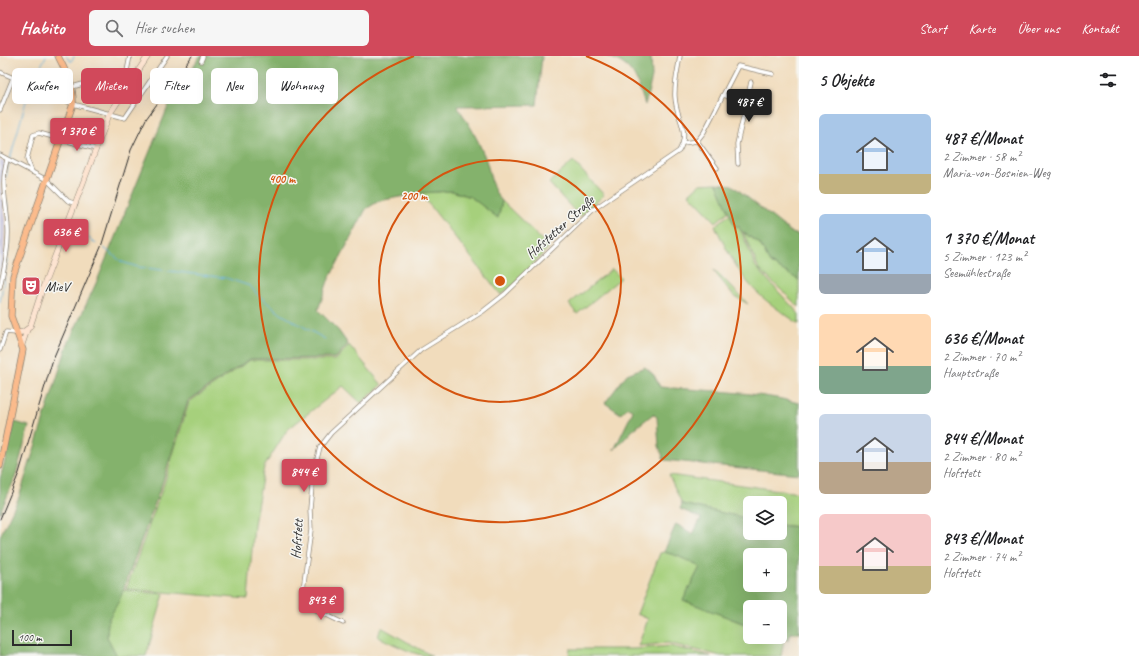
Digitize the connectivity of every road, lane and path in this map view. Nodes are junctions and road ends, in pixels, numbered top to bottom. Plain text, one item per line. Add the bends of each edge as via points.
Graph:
1 (58, 56) edge
2 (130, 56) edge
3 (148, 56) edge
4 (167, 56) edge
5 (203, 56) edge
6 (680, 56) edge
7 (201, 61) dead end
8 (63, 68) edge
9 (127, 68) edge
10 (140, 68) edge
11 (0, 72) edge
12 (773, 74) dead end
13 (12, 78) edge
14 (12, 80) edge
15 (751, 82) dead end
16 (723, 95) junction
17 (746, 101) junction
18 (73, 104) joint
19 (117, 104) edge
20 (760, 105) dead end
21 (0, 110) edge
22 (110, 115) junction
23 (62, 139) junction
24 (697, 141) junction
25 (683, 143) junction
26 (96, 149) junction
27 (0, 155) edge
28 (7, 160) junction
29 (738, 164) dead end
30 (717, 168) dead end
31 (32, 172) junction
32 (47, 180) junction
33 (76, 204) junction
34 (0, 287) edge
35 (28, 330) junction
36 (16, 333) junction
37 (22, 345) junction
38 (0, 350) edge
39 (363, 405) joint
40 (0, 466) edge
41 (343, 623) dead end

1 - 8 main road
2 - 9 street
3 - 10 street
4 - 22 street via 125,118
5 - 7 street
6 - 25 street via 675,96 684,130
11 - 13 street
12 - 16 street via 738,66
14 - 21 street
15 - 17 street
16 - 17 street
16 - 24 street
17 - 20 street
17 - 29 street via 737,144
18 - 22 street
18 - 23 main road
19 - 22 street
22 - 26 street
23 - 26 street
23 - 31 street via 39,133 33,135 27,159
23 - 32 main road
24 - 25 street
24 - 30 street
25 - 39 street, Hofstetter Straße via 672,157 594,209 505,294 482,312 421,350
26 - 33 street
27 - 28 street
28 - 31 street
28 - 34 street via 2,184 8,239
31 - 32 street
32 - 33 street via 68,201
32 - 36 main road via 13,276 11,308
33 - 35 street
35 - 36 street
35 - 37 street
36 - 37 main road
36 - 38 street via 6,332
37 - 40 main road
39 - 41 street, Hofstett via 330,433 320,447 313,475 311,530 303,590 306,605

